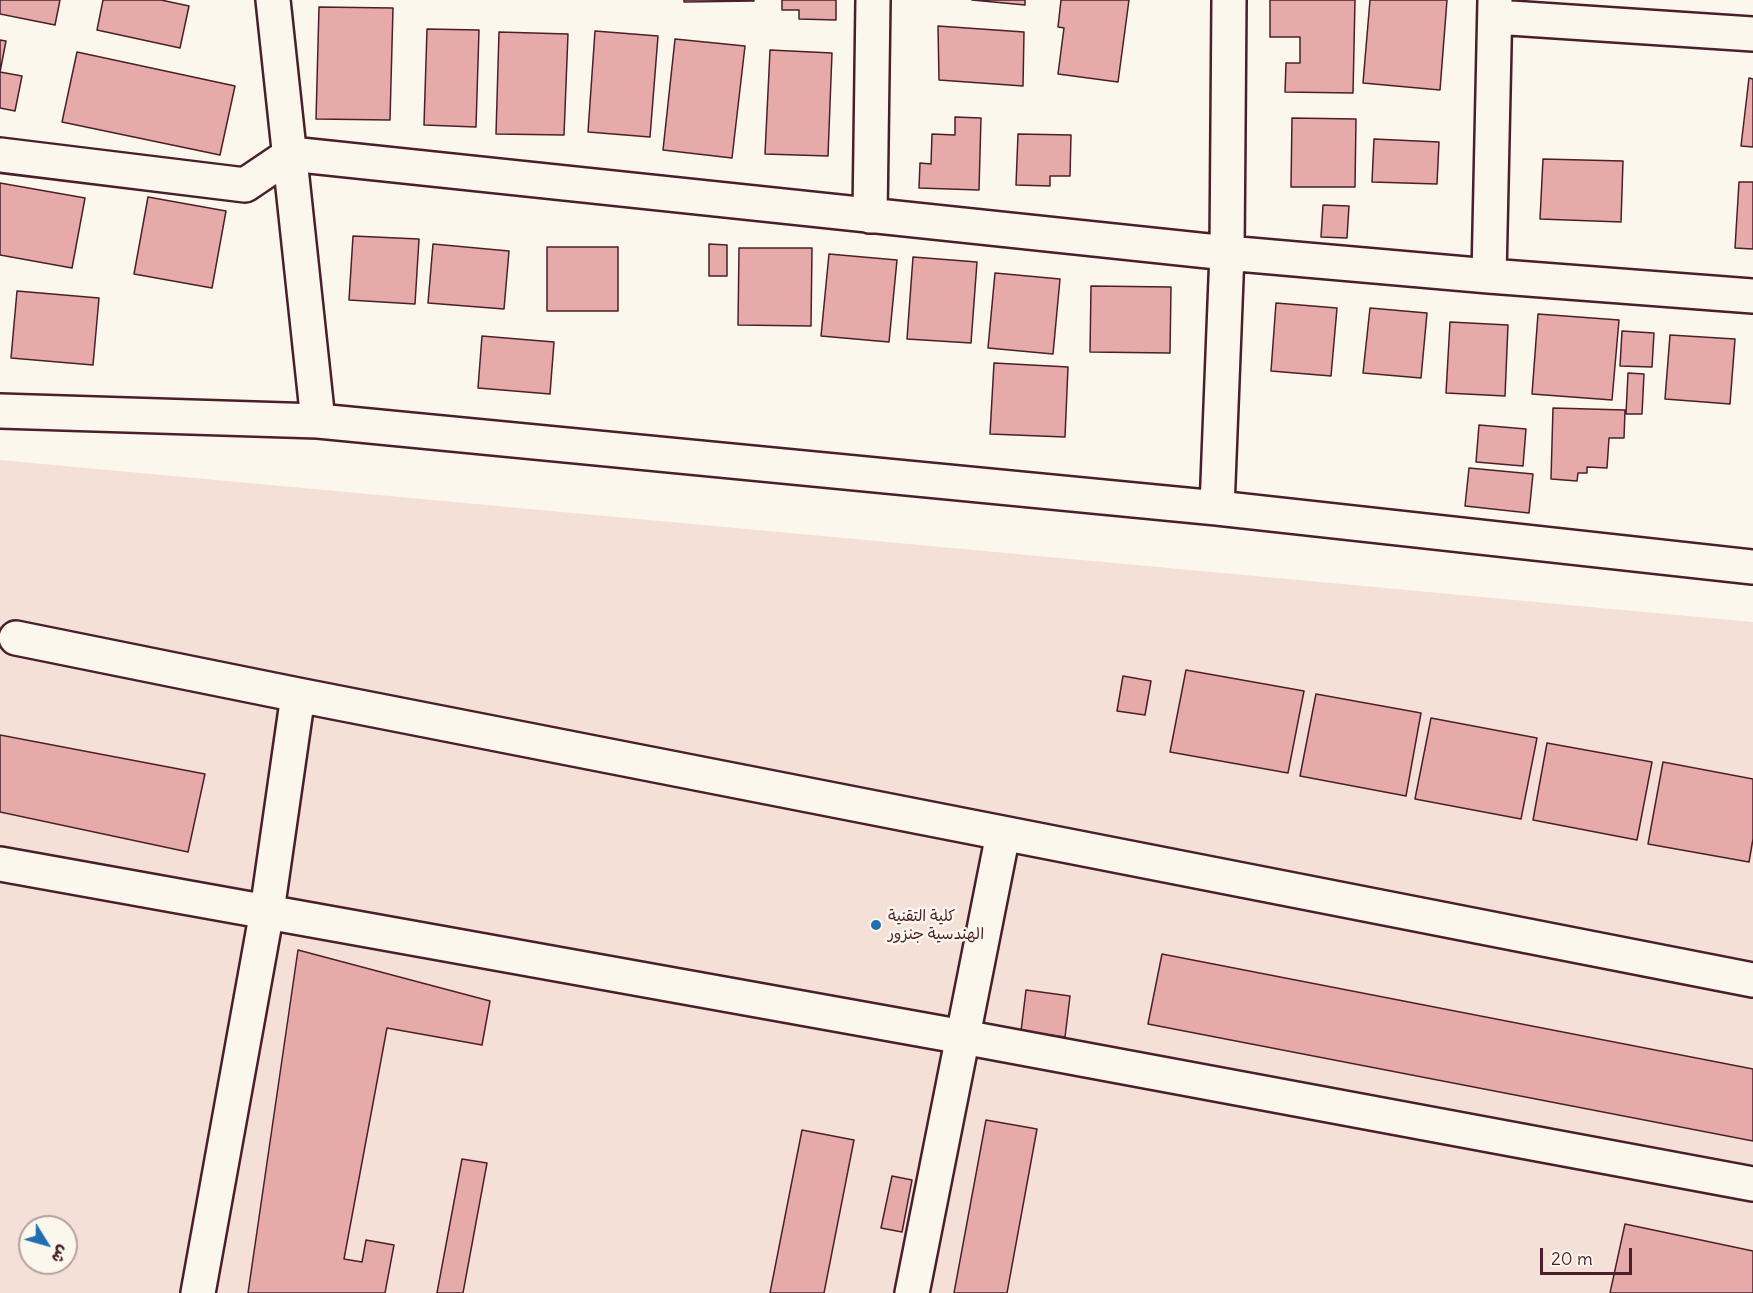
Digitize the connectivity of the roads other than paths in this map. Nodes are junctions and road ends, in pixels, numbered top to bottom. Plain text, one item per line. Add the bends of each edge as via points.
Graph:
1 (273, 0) edge
2 (873, 0) edge
3 (1229, 0) edge
4 (1495, 9) edge
5 (1753, 34) edge
6 (0, 154) edge
7 (291, 154) junction
8 (870, 216) junction
9 (1227, 253) junction
10 (1489, 276) junction
11 (1753, 296) edge
12 (0, 411) edge
13 (318, 421) junction
14 (1217, 508) junction
15 (1753, 567) edge
16 (16, 638) dead end
17 (298, 695) junction
18 (1003, 834) junction
19 (0, 864) edge
20 (267, 910) junction
21 (1753, 980) edge
22 (963, 1037) junction
23 (1753, 1184) edge
24 (198, 1293) edge
25 (912, 1293) edge

1 - 7 street
2 - 8 street
3 - 9 street
4 - 5 street
4 - 10 street
6 - 7 street via 245,185
7 - 8 street
7 - 13 street
8 - 9 street
9 - 10 street
9 - 14 street
10 - 11 street
12 - 13 street
13 - 14 street
14 - 15 street
16 - 17 street
17 - 18 street
17 - 20 street
18 - 21 street
18 - 22 street
19 - 20 street
20 - 22 street
20 - 24 street
22 - 23 street
22 - 25 street

